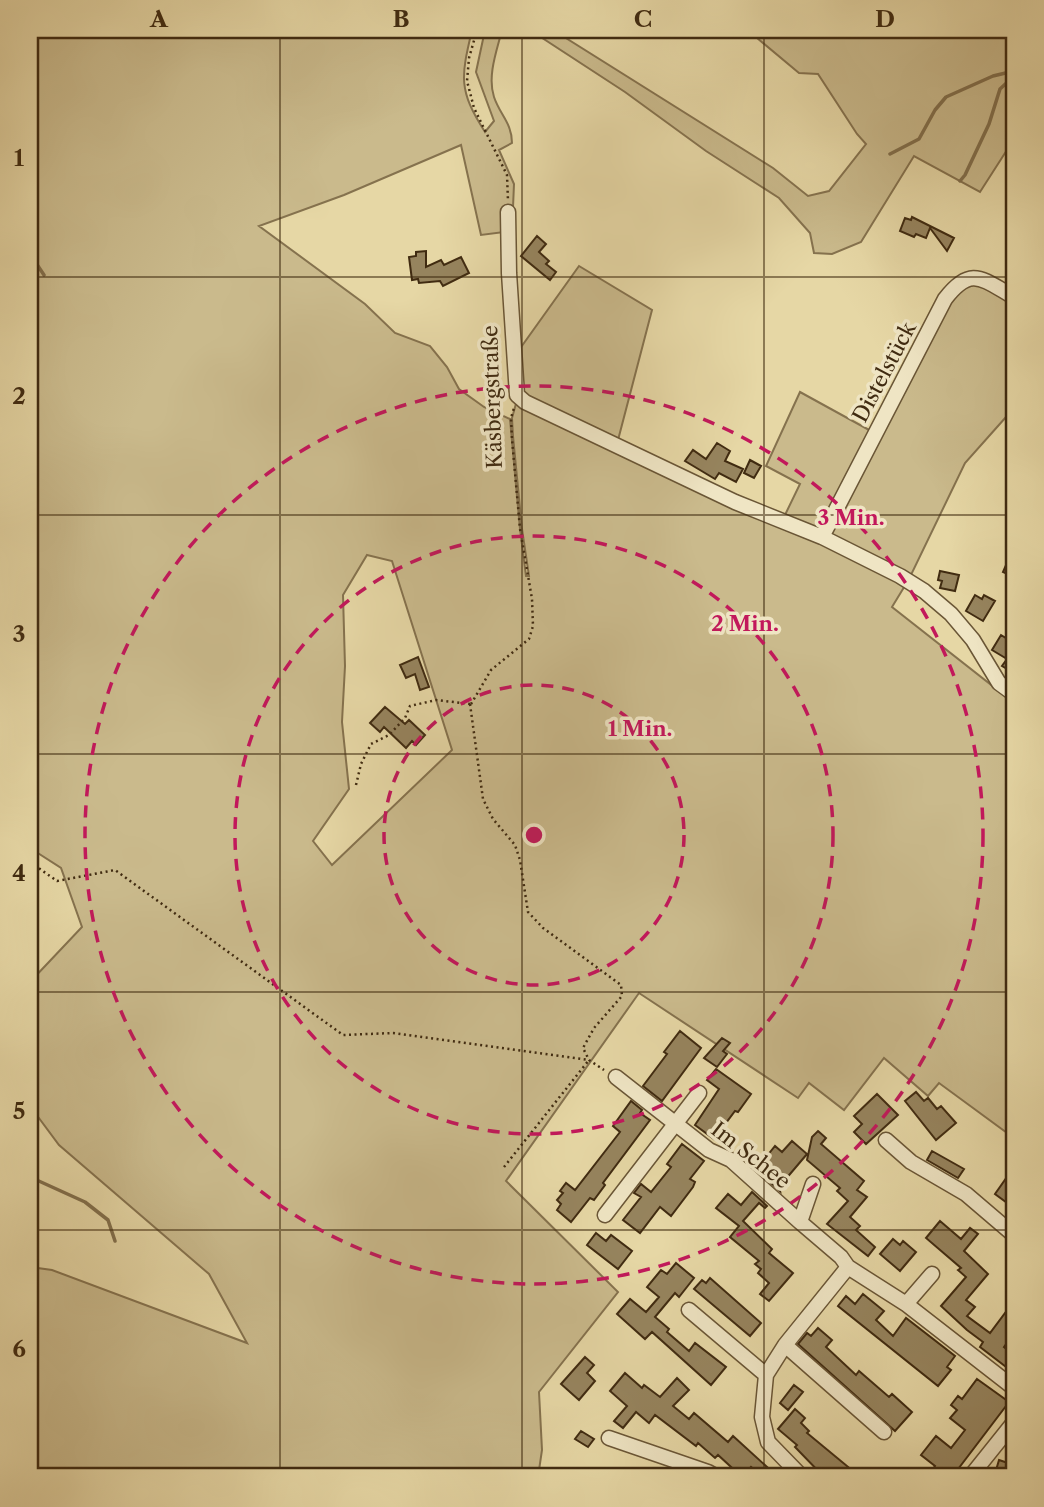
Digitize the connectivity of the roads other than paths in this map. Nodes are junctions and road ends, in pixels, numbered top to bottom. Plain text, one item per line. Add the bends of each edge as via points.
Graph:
1 (508, 212) road end
2 (1014, 297) edge
3 (822, 537) junction
4 (1014, 694) edge
5 (616, 1077) road end
6 (699, 1093) dead end
7 (675, 1122) junction
8 (886, 1140) dead end
9 (813, 1184) dead end
10 (605, 1215) dead end
11 (800, 1222) junction
12 (1014, 1234) edge
13 (848, 1267) junction
14 (932, 1274) dead end
15 (906, 1304) junction
16 (689, 1310) dead end
17 (785, 1345) junction
18 (766, 1375) junction
19 (1014, 1388) edge
20 (1014, 1422) edge
21 (884, 1432) dead end
22 (609, 1438) dead end
23 (709, 1475) edge
24 (803, 1477) edge
25 (970, 1477) edge

1 - 3 street, Käsbergstraße via 517,394 735,502
2 - 3 street, Distelstück via 981,279 970,277 957,283
3 - 4 street via 924,591 951,614 999,683
5 - 7 street, Im Schee
6 - 7 street
7 - 10 street
7 - 11 street, Im Schee via 709,1150 731,1160
8 - 12 street via 911,1162 966,1194
9 - 11 street
11 - 13 street, Im Schee
13 - 15 street, Im Schee
13 - 17 street
14 - 15 street
15 - 19 street, Im Schee
16 - 18 street
17 - 18 street
17 - 21 street
18 - 24 street via 762,1417 768,1442
20 - 25 street
22 - 23 street

